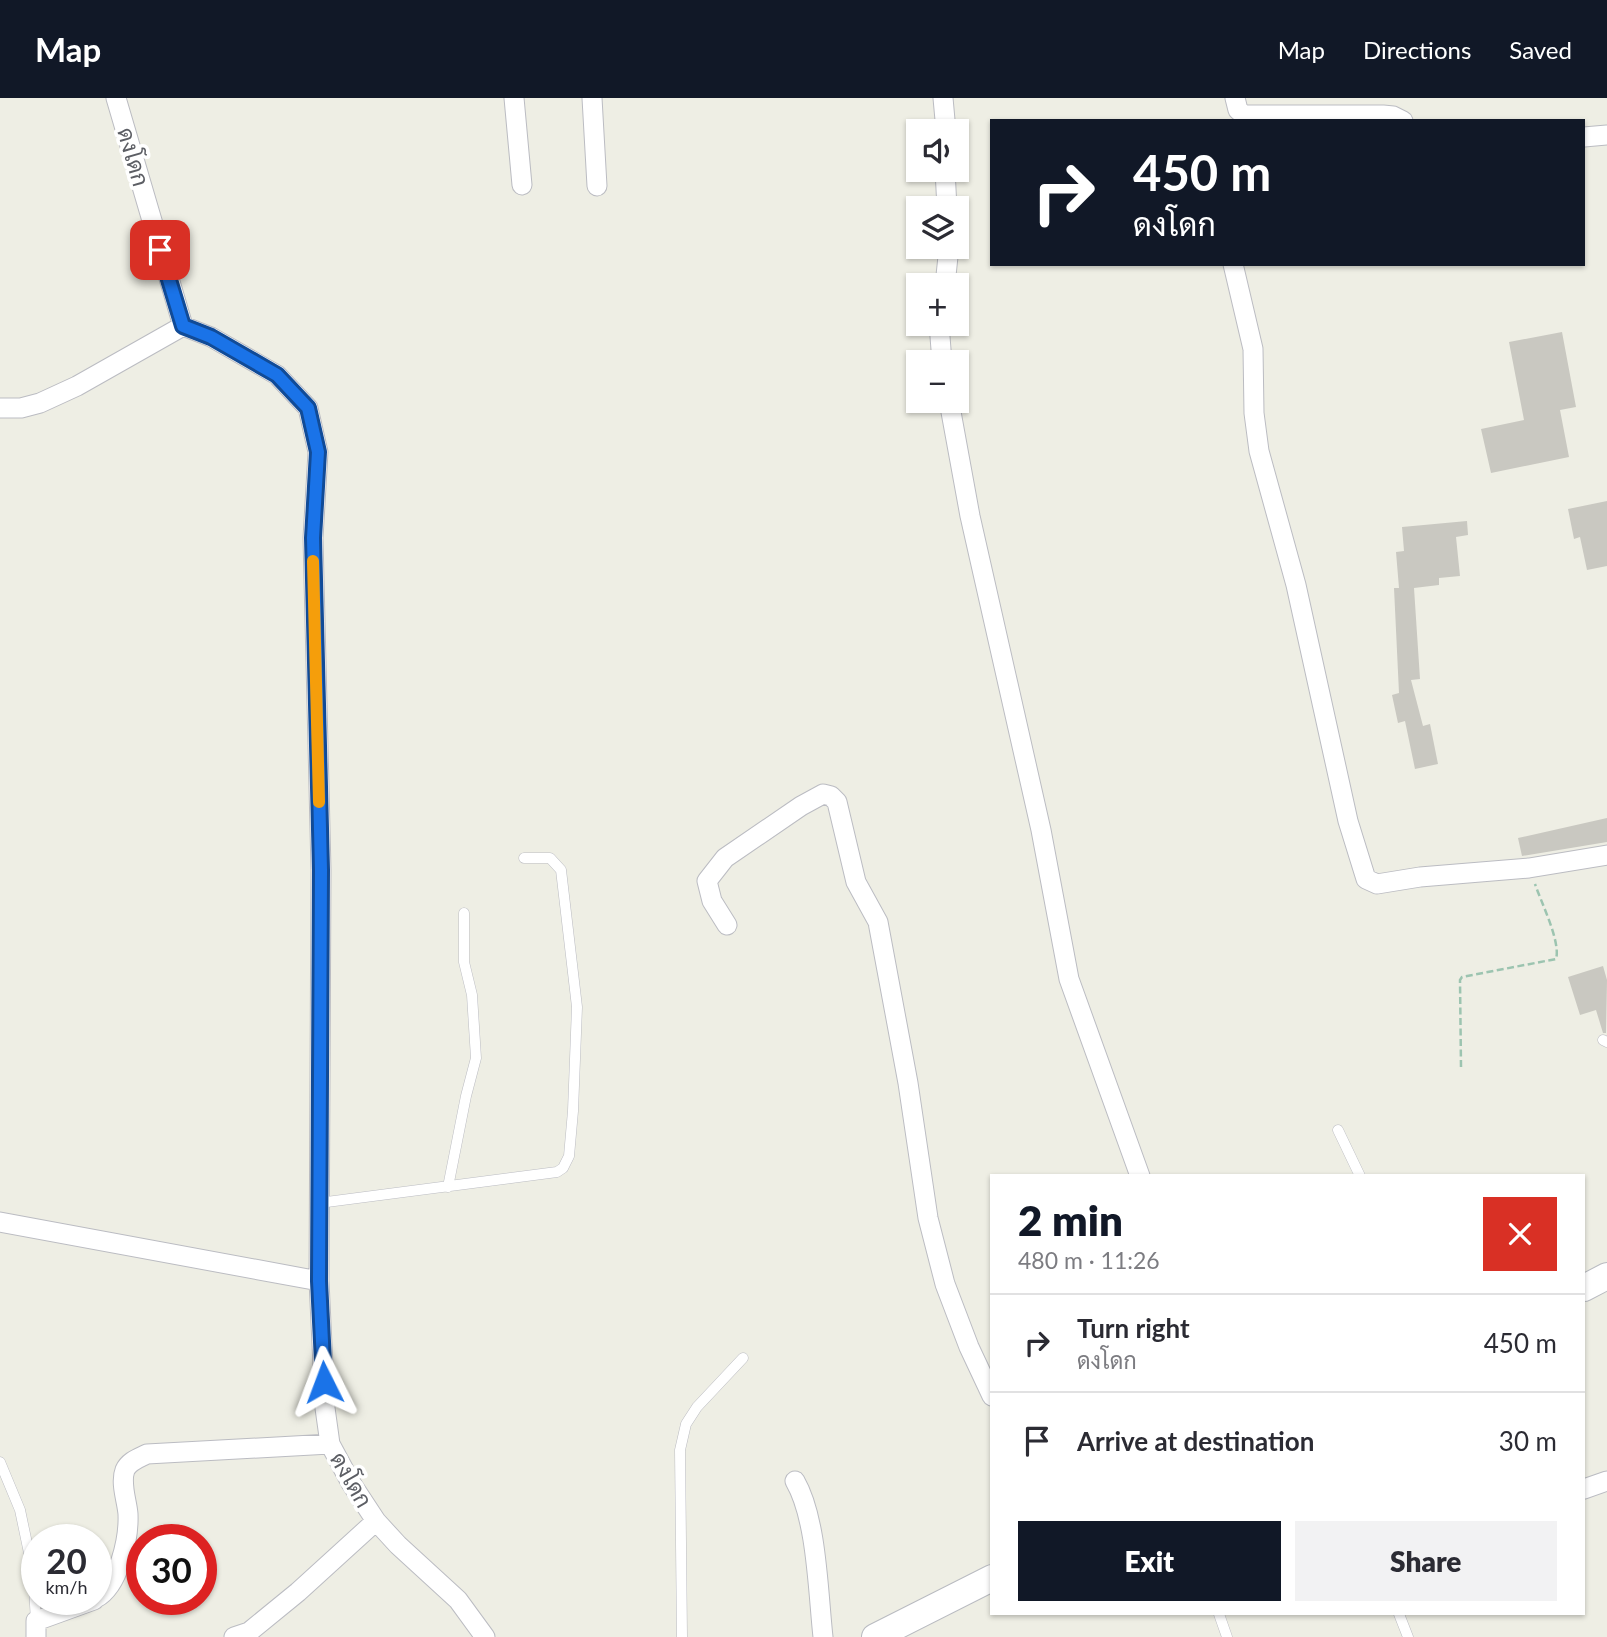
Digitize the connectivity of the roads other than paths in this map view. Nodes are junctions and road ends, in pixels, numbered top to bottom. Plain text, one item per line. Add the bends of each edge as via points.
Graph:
1 (116, 98) edge
2 (514, 98) edge
3 (592, 98) edge
4 (943, 98) edge
5 (1233, 109) edge
6 (945, 119) edge
7 (1399, 119) edge
8 (1607, 135) edge
9 (1585, 137) edge
10 (522, 185) dead end
11 (597, 186) dead end
12 (1233, 266) edge
13 (183, 326) junction
14 (0, 408) edge
15 (951, 413) edge
16 (1607, 855) edge
17 (524, 858) dead end
18 (464, 913) dead end
19 (727, 925) dead end
20 (1338, 1130) dead end
21 (1139, 1174) edge
22 (1359, 1174) edge
23 (448, 1187) junction
24 (319, 1203) junction
25 (0, 1222) edge
26 (1607, 1276) edge
27 (319, 1281) junction
28 (1585, 1287) edge
29 (743, 1358) dead end
30 (990, 1392) edge
31 (330, 1444) junction
32 (0, 1462) edge
33 (795, 1480) dead end
34 (1607, 1480) edge
35 (1585, 1489) edge
36 (376, 1521) junction
37 (990, 1579) edge
38 (112, 1580) edge
39 (64, 1615) edge
40 (1219, 1615) edge
41 (1399, 1615) edge
42 (36, 1629) edge
43 (234, 1637) edge
44 (485, 1637) edge
45 (682, 1637) edge
46 (823, 1637) edge
47 (875, 1637) edge
48 (1227, 1637) edge
49 (1408, 1637) edge

1 - 13 street, ดงโดก
2 - 10 street
3 - 11 street
4 - 6 street
5 - 7 street via 1244,115 1383,115
8 - 9 street
12 - 16 street via 1253,349 1259,451 1366,879 1377,884 1529,869
13 - 14 street via 40,403
13 - 24 street, ดงโดก via 277,375 308,408 318,452 313,538 321,870
15 - 21 street via 1069,979
17 - 23 lane via 550,858 561,870 563,882 577,1007 569,1156 557,1172
18 - 23 lane via 464,962 472,995 476,1058
19 - 30 street via 712,901 708,881 724,858 802,806 823,794 831,796 837,802 856,882 878,922 928,1218 945,1284
20 - 22 lane
23 - 24 lane
24 - 27 street, ดงโดก
25 - 27 street
26 - 28 street
27 - 31 street, ดงโดก
29 - 45 lane via 697,1407 686,1424 680,1450
31 - 36 street, ดงโดก
31 - 38 street via 147,1454 132,1461 124,1479 127,1542
32 - 42 lane via 20,1510 33,1572
33 - 46 street via 805,1497 810,1521
34 - 35 street
36 - 43 street via 249,1632
36 - 44 street, ดงโดก via 458,1600
37 - 47 street
39 - 42 street
40 - 48 lane
41 - 49 lane

